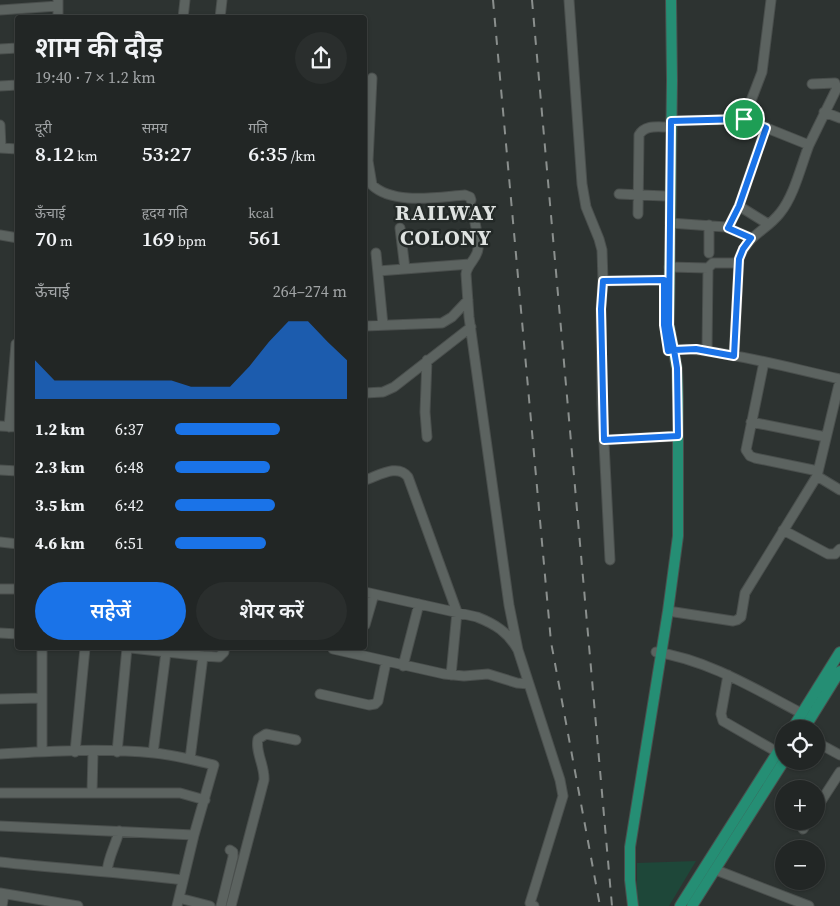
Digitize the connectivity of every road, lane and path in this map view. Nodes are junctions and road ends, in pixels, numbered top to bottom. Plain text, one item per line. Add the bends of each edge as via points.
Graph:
1 (185, 0) edge
2 (222, 0) edge
3 (569, 0) edge
4 (666, 0) edge
5 (671, 0) edge
6 (771, 0) edge
7 (58, 3) edge
8 (2, 6) edge
9 (182, 15) edge
10 (220, 15) edge
11 (15, 48) edge
12 (0, 49) edge
13 (372, 78) dead end
14 (812, 84) dead end
15 (15, 85) edge
16 (0, 86) edge
17 (824, 112) junction
18 (840, 118) edge
19 (744, 119) junction
20 (669, 124) junction
21 (0, 125) edge
22 (766, 128) junction
23 (809, 145) junction
24 (1, 148) edge
25 (15, 149) edge
26 (619, 194) dead end
27 (638, 195) junction
28 (665, 196) junction
29 (739, 206) junction
30 (638, 214) dead end
31 (670, 222) junction
32 (768, 224) junction
33 (709, 225) junction
34 (400, 228) dead end
35 (728, 228) junction
36 (0, 235) edge
37 (15, 237) edge
38 (751, 238) junction
39 (376, 253) dead end
40 (709, 253) dead end
41 (739, 263) junction
42 (470, 264) junction
43 (669, 267) junction
44 (708, 268) junction
45 (405, 269) junction
46 (378, 271) junction
47 (664, 280) junction
48 (603, 281) junction
49 (468, 300) junction
50 (383, 325) junction
51 (367, 326) edge
52 (471, 326) junction
53 (671, 351) junction
54 (707, 351) junction
55 (734, 356) junction
56 (427, 360) junction
57 (764, 362) junction
58 (15, 366) edge
59 (840, 379) edge
60 (14, 389) edge
61 (367, 393) edge
62 (751, 422) junction
63 (9, 427) edge
64 (675, 436) junction
65 (427, 437) dead end
66 (826, 437) junction
67 (604, 440) junction
68 (0, 470) edge
69 (15, 471) edge
70 (817, 474) junction
71 (367, 479) edge
72 (840, 490) edge
73 (783, 530) junction
74 (0, 542) edge
75 (15, 544) edge
76 (840, 549) edge
77 (610, 560) dead end
78 (0, 589) edge
79 (15, 589) edge
80 (369, 593) edge
81 (419, 604) junction
82 (367, 609) edge
83 (668, 611) junction
84 (457, 612) junction
85 (0, 633) edge
86 (15, 634) edge
87 (42, 650) edge
88 (85, 650) edge
89 (129, 650) edge
90 (154, 650) edge
91 (224, 650) edge
92 (346, 650) edge
93 (518, 650) junction
94 (186, 651) edge
95 (358, 651) edge
96 (166, 652) junction
97 (658, 653) junction
98 (203, 656) junction
99 (839, 656) edge
100 (386, 662) junction
101 (403, 666) junction
102 (840, 671) edge
103 (451, 675) junction
104 (728, 675) junction
105 (529, 684) junction
106 (320, 694) dead end
107 (41, 698) junction
108 (0, 699) edge
109 (801, 713) junction
110 (797, 720) edge
111 (810, 720) edge
112 (296, 740) dead end
113 (825, 747) edge
114 (775, 751) edge
115 (42, 752) junction
116 (74, 752) junction
117 (93, 752) junction
118 (117, 752) junction
119 (152, 753) junction
120 (0, 754) edge
121 (775, 755) edge
122 (840, 755) edge
123 (190, 759) junction
124 (778, 770) edge
125 (840, 772) edge
126 (0, 793) edge
127 (92, 793) junction
128 (825, 795) edge
129 (205, 800) junction
130 (0, 826) edge
131 (119, 831) junction
132 (194, 835) junction
133 (230, 850) dead end
134 (0, 862) edge
135 (716, 870) junction
136 (107, 872) junction
137 (183, 880) junction
138 (2, 894) edge
139 (178, 902) edge
140 (39, 903) edge
141 (531, 905) edge
142 (2, 906) edge
143 (78, 906) edge
144 (210, 906) edge
145 (221, 906) edge
146 (231, 906) edge
147 (626, 906) edge
148 (633, 906) edge
149 (680, 906) edge
150 (692, 906) edge
151 (809, 906) edge

1 - 9 street
2 - 10 street
3 - 48 street via 582,184 586,207 602,250
4 - 20 main road
5 - 20 main road
6 - 19 street via 762,72
7 - 8 street
11 - 12 street
13 - 42 street via 368,161 372,185 384,194 396,197 470,197 478,249
14 - 17 street via 832,82 836,85
15 - 16 street
17 - 18 street
17 - 23 street
19 - 20 street
19 - 22 street
20 - 27 street via 647,128 639,135
20 - 28 main road
20 - 31 main road
21 - 24 street
22 - 23 street
22 - 29 street
23 - 32 street via 788,202
24 - 25 street
26 - 27 street
27 - 28 street
27 - 30 street
28 - 47 main road
29 - 32 street
29 - 35 street
31 - 33 street
31 - 43 main road
32 - 38 street
33 - 35 street
33 - 40 street
34 - 45 street
35 - 38 street
36 - 37 street
38 - 41 street
39 - 46 street
41 - 44 street via 713,263
41 - 55 street
42 - 45 street
42 - 49 street via 466,274
43 - 44 street
43 - 53 main road
44 - 54 street
45 - 46 street
46 - 50 street
47 - 48 street
47 - 53 main road via 664,325
48 - 67 street
49 - 50 street via 442,323
49 - 52 street
50 - 51 street
52 - 56 street
52 - 93 street
53 - 54 street
53 - 64 main road
54 - 55 street
55 - 57 street
56 - 61 street via 389,390
56 - 65 street
57 - 59 street
57 - 62 street
58 - 60 street
59 - 66 street
60 - 63 street
62 - 66 street
62 - 70 street via 746,446 750,456
64 - 67 street
64 - 83 main road via 678,536
64 - 97 main road via 671,550
66 - 70 street
67 - 77 street
68 - 69 street
70 - 72 street
70 - 73 street
71 - 84 street via 398,470 408,476
73 - 76 street via 828,554 835,554
73 - 83 street via 745,593 739,619
74 - 75 street
78 - 79 street
80 - 81 street
80 - 82 street
81 - 84 street
81 - 101 street
83 - 97 main road
84 - 93 street via 492,622 512,639
84 - 103 street
85 - 86 street
87 - 107 street
88 - 116 street
89 - 118 street
90 - 96 street
91 - 98 street via 219,657
92 - 95 street
93 - 105 street
94 - 96 street
94 - 98 street
95 - 100 street
96 - 119 street
97 - 104 street
97 - 147 main road via 624,847 622,880
97 - 148 main road via 630,847
98 - 123 street
99 - 109 main road
100 - 101 street
100 - 106 street via 375,704
101 - 103 street
102 - 111 main road
103 - 105 street via 488,674
104 - 109 street
104 - 114 street via 721,714 723,721
105 - 141 street via 563,796
107 - 108 street
107 - 115 street
109 - 110 main road
112 - 146 street via 266,734 258,739 264,780
113 - 122 street
115 - 116 street
115 - 120 street
116 - 117 street
117 - 118 street
117 - 127 street
118 - 119 street
119 - 123 street
121 - 149 main road
123 - 129 street via 214,765
124 - 135 main road
125 - 128 street
126 - 127 street
127 - 129 street via 180,793
129 - 132 street
130 - 131 street
131 - 132 street
131 - 136 street
132 - 137 street
133 - 145 street via 233,857
134 - 136 street
135 - 150 main road
135 - 151 street
136 - 137 street
137 - 139 street
138 - 140 street
138 - 142 street
139 - 144 street
140 - 143 street

